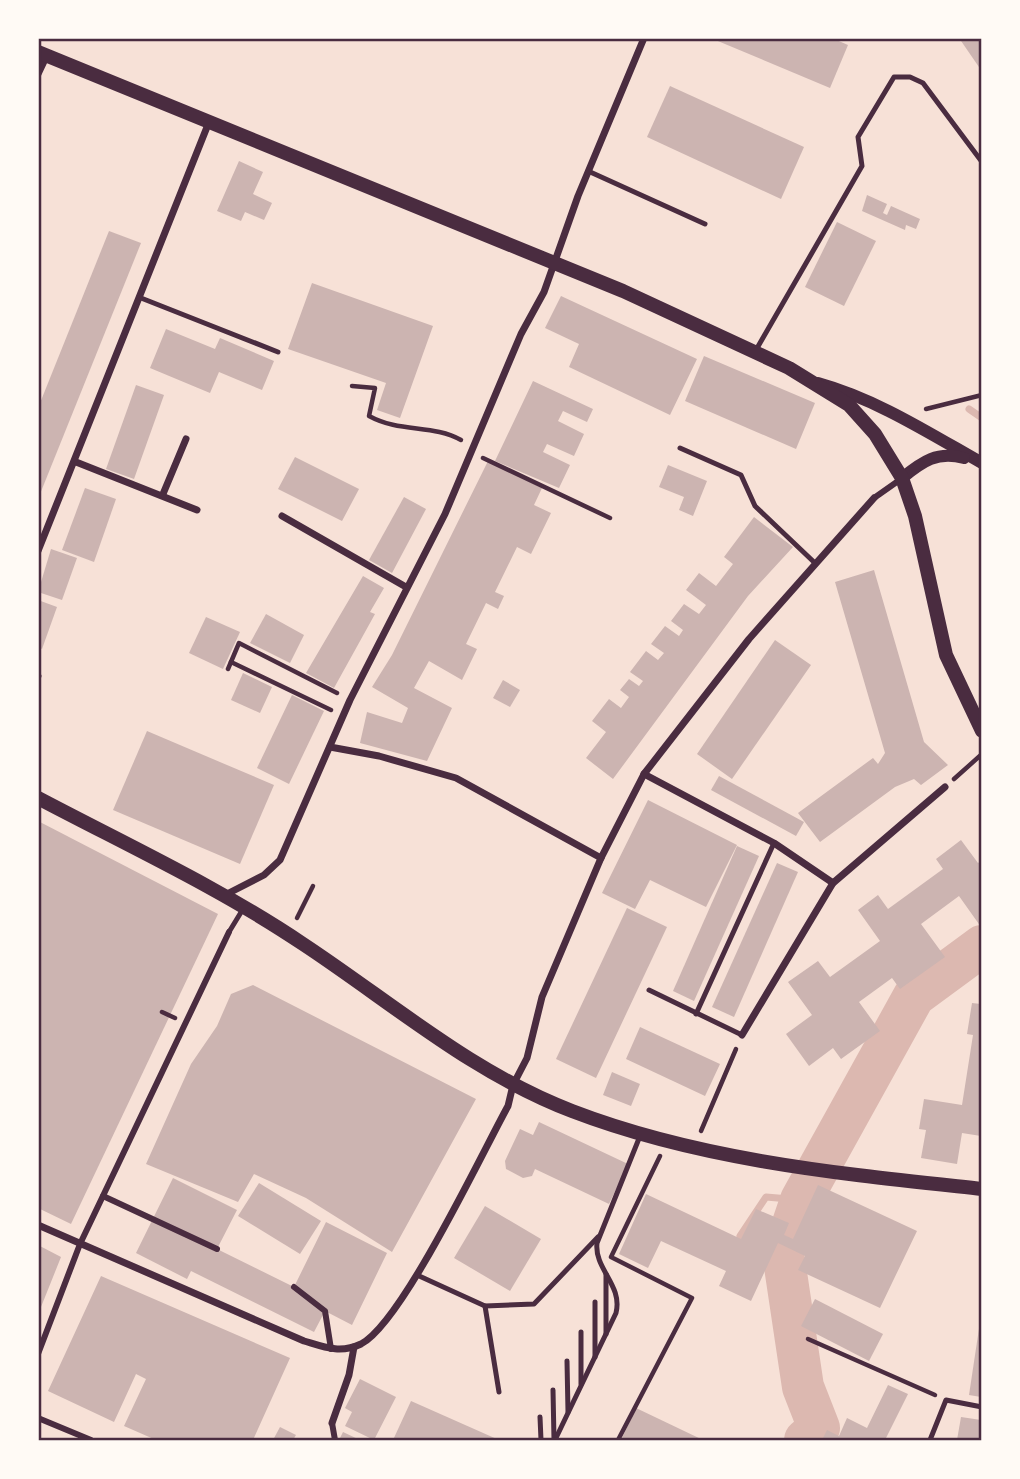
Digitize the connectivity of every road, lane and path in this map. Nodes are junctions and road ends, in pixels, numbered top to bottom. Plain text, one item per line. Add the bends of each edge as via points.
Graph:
1 (644, 38) edge
2 (43, 53) edge
3 (38, 74) edge
4 (210, 120) junction
5 (982, 162) edge
6 (588, 171) junction
7 (705, 225) dead end
8 (552, 261) junction
9 (141, 298) junction
10 (278, 352) dead end
11 (754, 352) junction
12 (811, 381) junction
13 (352, 386) dead end
14 (982, 395) edge
15 (926, 409) dead end
16 (186, 439) dead end
17 (680, 448) dead end
18 (473, 450) junction
19 (76, 462) junction
20 (982, 463) edge
21 (902, 478) junction
22 (163, 494) junction
23 (874, 498) joint
24 (197, 510) dead end
25 (282, 516) dead end
26 (610, 518) dead end
27 (38, 551) edge
28 (816, 564) junction
29 (406, 587) junction
30 (231, 662) junction
31 (228, 669) dead end
32 (350, 700) junction
33 (343, 716) junction
34 (982, 731) edge
35 (330, 747) junction
36 (982, 754) edge
37 (644, 774) junction
38 (945, 787) joint
39 (38, 798) edge
40 (774, 843) junction
41 (601, 858) junction
42 (833, 883) junction
43 (313, 886) dead end
44 (223, 896) junction
45 (243, 909) junction
46 (296, 918) dead end
47 (229, 932) joint
48 (649, 990) dead end
49 (696, 1014) junction
50 (742, 1035) junction
51 (513, 1085) junction
52 (640, 1136) junction
53 (666, 1143) junction
54 (695, 1148) junction
55 (982, 1189) edge
56 (103, 1196) junction
57 (38, 1225) edge
58 (598, 1236) junction
59 (80, 1244) junction
60 (217, 1249) dead end
61 (606, 1271) junction
62 (417, 1275) junction
63 (293, 1287) dead end
64 (595, 1303) dead end
65 (485, 1306) junction
66 (581, 1332) dead end
67 (606, 1337) junction
68 (808, 1339) dead end
69 (354, 1347) junction
70 (331, 1349) junction
71 (38, 1354) edge
72 (594, 1360) junction
73 (567, 1361) dead end
74 (581, 1387) junction
75 (552, 1390) dead end
76 (499, 1392) dead end
77 (946, 1400) junction
78 (982, 1407) edge
79 (568, 1415) junction
80 (540, 1417) dead end
81 (38, 1418) edge
82 (332, 1423) joint
83 (91, 1440) edge
84 (335, 1440) edge
85 (541, 1440) edge
86 (555, 1440) edge
87 (618, 1440) edge
88 (930, 1440) edge

1 - 6 street
2 - 3 street
2 - 4 main road
4 - 8 main road
4 - 9 street
5 - 11 lane via 923,83 894,77 858,137 862,166
6 - 7 lane
6 - 8 street
8 - 11 main road
8 - 18 street via 544,292 521,334
9 - 10 lane
9 - 19 street
11 - 12 main road
12 - 20 street via 843,389 912,422
12 - 21 main road via 849,405 875,434
13 - 18 path via 375,388 369,416 387,426 448,433
14 - 15 path
16 - 22 street
17 - 28 lane via 741,475 755,506
18 - 26 path
18 - 29 street
19 - 22 street
19 - 27 street
20 - 21 street via 936,455
21 - 23 street
21 - 34 main road via 946,655
22 - 24 street
23 - 28 street
25 - 29 street
28 - 37 street via 749,639
29 - 32 street
30 - 31 path
30 - 32 path via 239,643
30 - 33 path
32 - 33 street
33 - 35 street
35 - 41 street via 456,778
35 - 44 street via 280,860 264,875
36 - 38 path
37 - 40 street
37 - 41 street
38 - 42 street
39 - 44 main road
40 - 42 street
40 - 49 lane
41 - 51 street via 542,996 527,1058
42 - 50 street
43 - 46 path
44 - 45 main road
45 - 47 lane
45 - 51 main road via 302,943 416,1025
47 - 56 street
48 - 49 lane
49 - 50 lane
50 - 54 path
51 - 52 main road
51 - 62 street via 508,1106
52 - 53 main road
52 - 58 lane
53 - 54 main road
53 - 87 path via 611,1257 692,1298
54 - 55 main road via 778,1164
56 - 59 street
56 - 60 street
57 - 59 street
58 - 61 lane via 597,1254
58 - 65 lane via 534,1304
59 - 70 street
59 - 71 street
61 - 67 lane
61 - 67 lane via 618,1300
62 - 65 lane
62 - 69 street via 376,1332
63 - 70 street via 325,1311
64 - 72 lane
65 - 76 lane
66 - 74 lane
67 - 72 lane
68 - 77 path
69 - 70 street
69 - 82 street
72 - 74 lane
73 - 79 lane
74 - 79 lane
75 - 86 lane
77 - 78 lane
77 - 88 lane
79 - 86 lane
80 - 85 lane
81 - 83 street
82 - 84 street

